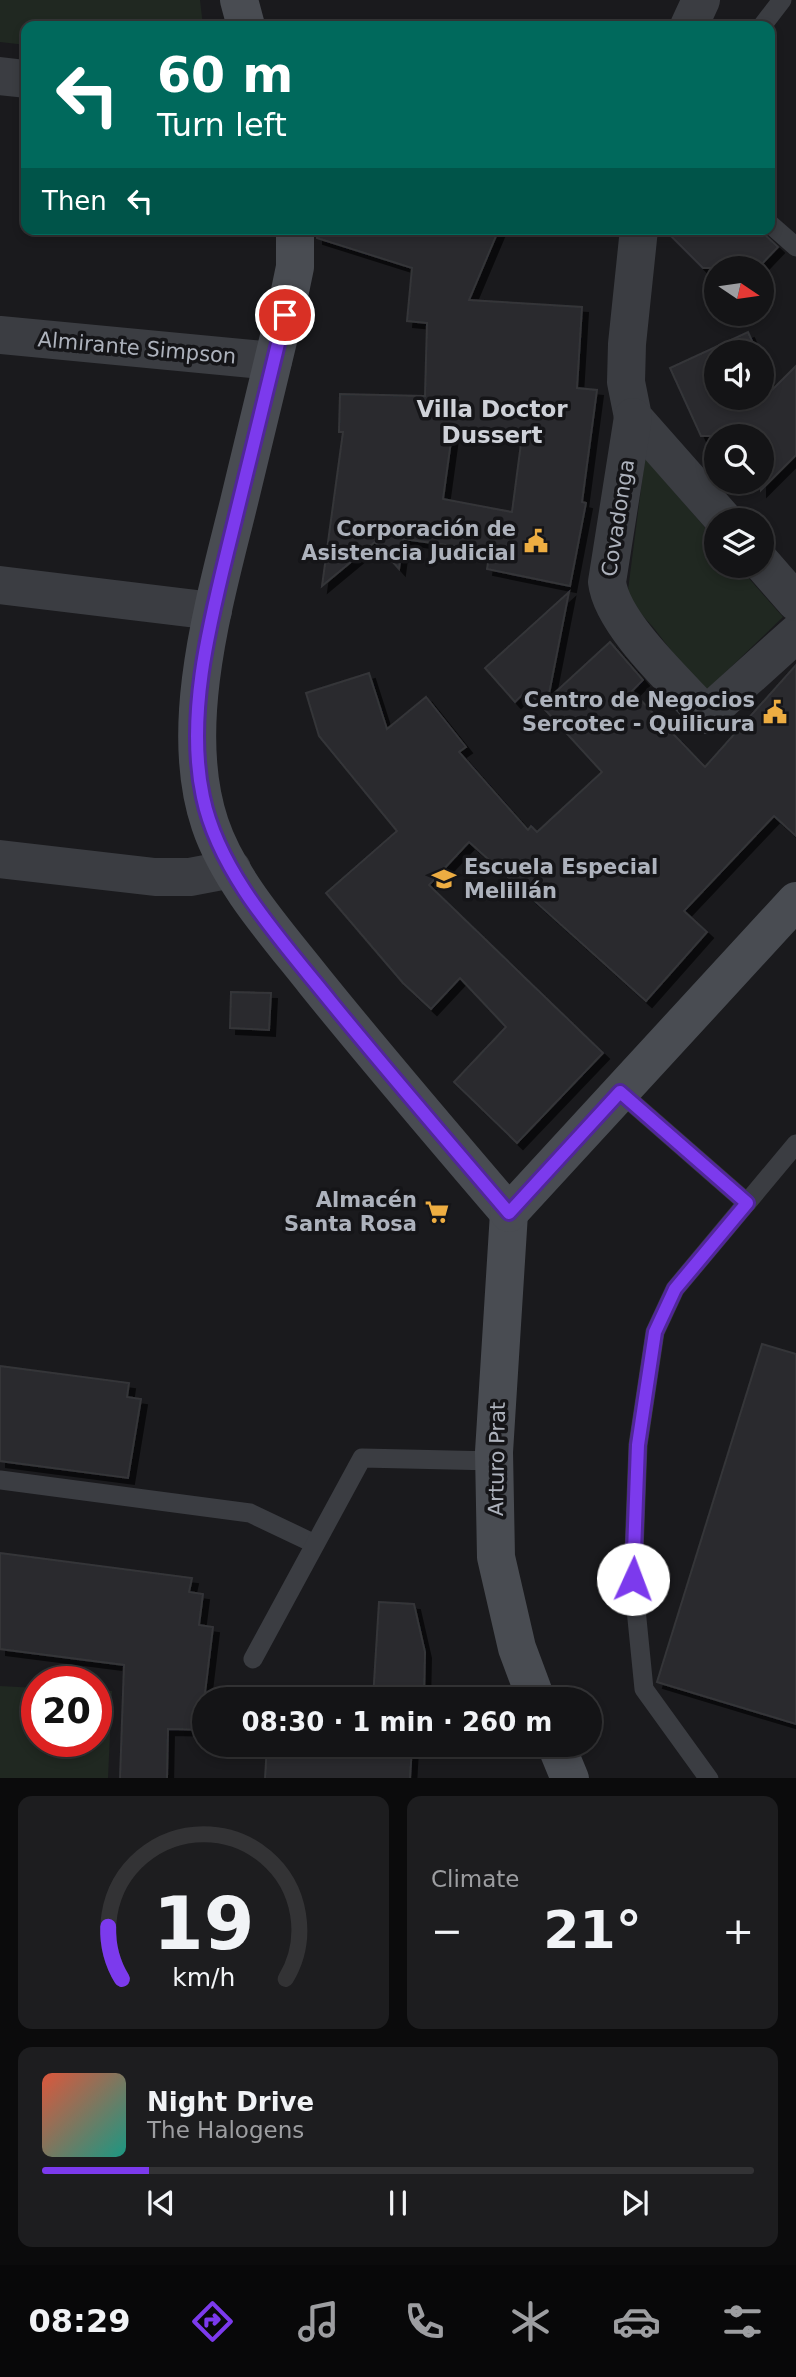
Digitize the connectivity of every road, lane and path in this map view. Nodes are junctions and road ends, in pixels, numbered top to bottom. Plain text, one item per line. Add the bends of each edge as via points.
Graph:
1 (239, 0) edge
2 (701, 0) edge
3 (782, 0) edge
4 (245, 21) edge
5 (691, 21) edge
6 (766, 21) edge
7 (0, 76) edge
8 (21, 78) edge
9 (775, 228) edge
10 (295, 235) edge
11 (638, 235) edge
12 (796, 247) edge
13 (0, 335) edge
14 (273, 361) junction
15 (633, 417) junction
16 (713, 508) edge
17 (774, 577) edge
18 (0, 584) edge
19 (796, 602) edge
20 (213, 611) junction
21 (796, 634) edge
22 (0, 859) edge
23 (232, 869) junction
24 (796, 901) edge
25 (620, 1092) junction
26 (796, 1144) edge
27 (747, 1203) junction
28 (509, 1213) junction
29 (495, 1461) junction
30 (0, 1480) edge
31 (316, 1544) junction
32 (253, 1659) dead end
33 (532, 1687) edge
34 (561, 1757) edge
35 (570, 1778) edge
36 (708, 1778) edge

1 - 4 street
2 - 5 street
3 - 6 lane
7 - 8 street
9 - 12 lane
10 - 14 street via 295,267
11 - 15 street, Covadonga via 627,344 626,382
13 - 14 street, Almirante Simpson
14 - 20 street
15 - 16 street, Covadonga
15 - 21 street, Covadonga via 607,582 609,596 624,623 706,715
17 - 19 street
18 - 20 street
20 - 23 street via 201,683 198,768 210,824
22 - 23 street via 155,877 190,877
23 - 28 street via 285,944
24 - 25 street
25 - 27 lane
25 - 28 street
26 - 27 lane
27 - 36 lane via 675,1289 655,1332 638,1445 633,1579 644,1689
28 - 29 street, Arturo Prat
29 - 31 lane via 362,1458
29 - 33 street, Arturo Prat via 496,1558 517,1648
30 - 31 lane via 250,1513
31 - 32 lane
34 - 35 street

